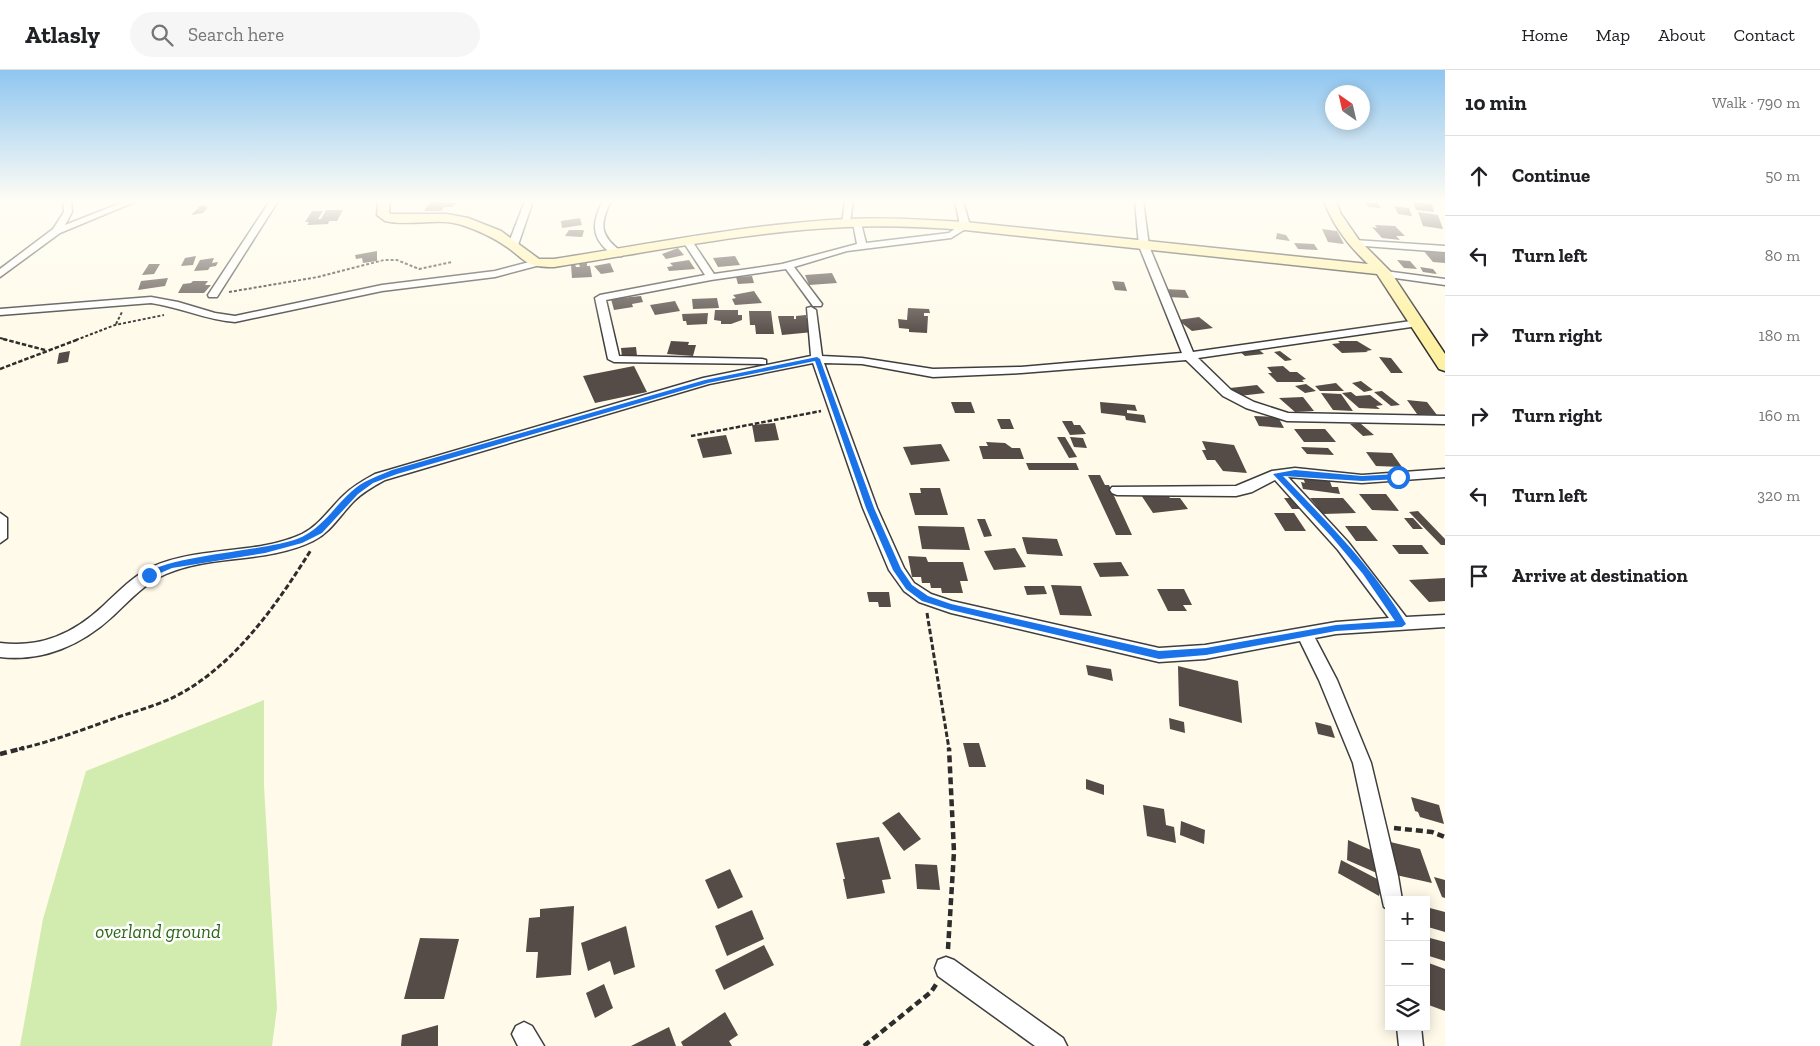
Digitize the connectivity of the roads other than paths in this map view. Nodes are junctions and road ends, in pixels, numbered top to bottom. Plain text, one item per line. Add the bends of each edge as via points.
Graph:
1 (1144, 246) edge
2 (36, 247) edge
3 (244, 247) edge
4 (515, 247) edge
5 (609, 247) edge
6 (666, 247) edge
7 (691, 247) edge
8 (862, 247) joint
9 (865, 247) edge
10 (1149, 247) edge
11 (1358, 247) edge
12 (1408, 247) edge
13 (1445, 249) edge
14 (618, 254) junction
15 (537, 262) junction
16 (789, 266) junction
17 (1383, 272) junction
18 (0, 274) edge
19 (711, 277) junction
20 (1445, 282) edge
21 (213, 294) road end
22 (0, 312) edge
23 (1418, 323) junction
24 (1189, 356) junction
25 (817, 359) junction
26 (794, 362) junction
27 (1445, 366) edge
28 (1445, 420) edge
29 (1445, 473) edge
30 (1277, 474) junction
31 (1117, 490) dead end
32 (0, 518) edge
33 (0, 538) edge
34 (1445, 621) edge
35 (1402, 624) junction
36 (1304, 633) junction
37 (0, 650) edge
38 (1390, 896) edge
39 (946, 968) road end
40 (1409, 1031) edge
41 (1055, 1046) edge
42 (1411, 1046) edge

1 - 24 street
2 - 18 street
3 - 21 street
4 - 15 street via 525,257
5 - 14 street
6 - 14 street
7 - 19 street
8 - 9 street
8 - 16 street via 832,252
10 - 17 street
11 - 17 street
12 - 13 street
14 - 15 street via 577,261
15 - 22 street via 495,274 382,288 236,319 214,317 170,301 151,300
16 - 19 street
16 - 25 street via 814,307
17 - 20 street
17 - 23 street
19 - 26 street via 600,298 614,359
23 - 24 street
23 - 27 street
24 - 25 street via 957,373
24 - 28 street via 1227,393 1273,414 1312,418
25 - 26 street
25 - 36 street via 870,508 897,570 909,587 925,598 951,607 1159,655 1206,652
26 - 37 street via 680,389 394,472 355,492 319,531 286,545 170,566 131,587 85,630 42,649 25,652
29 - 30 street via 1362,479 1295,472
30 - 31 street via 1236,491
30 - 35 street via 1366,572
32 - 33 street
34 - 35 street
35 - 36 street
36 - 38 street via 1328,680 1362,763
39 - 41 street
40 - 42 street

